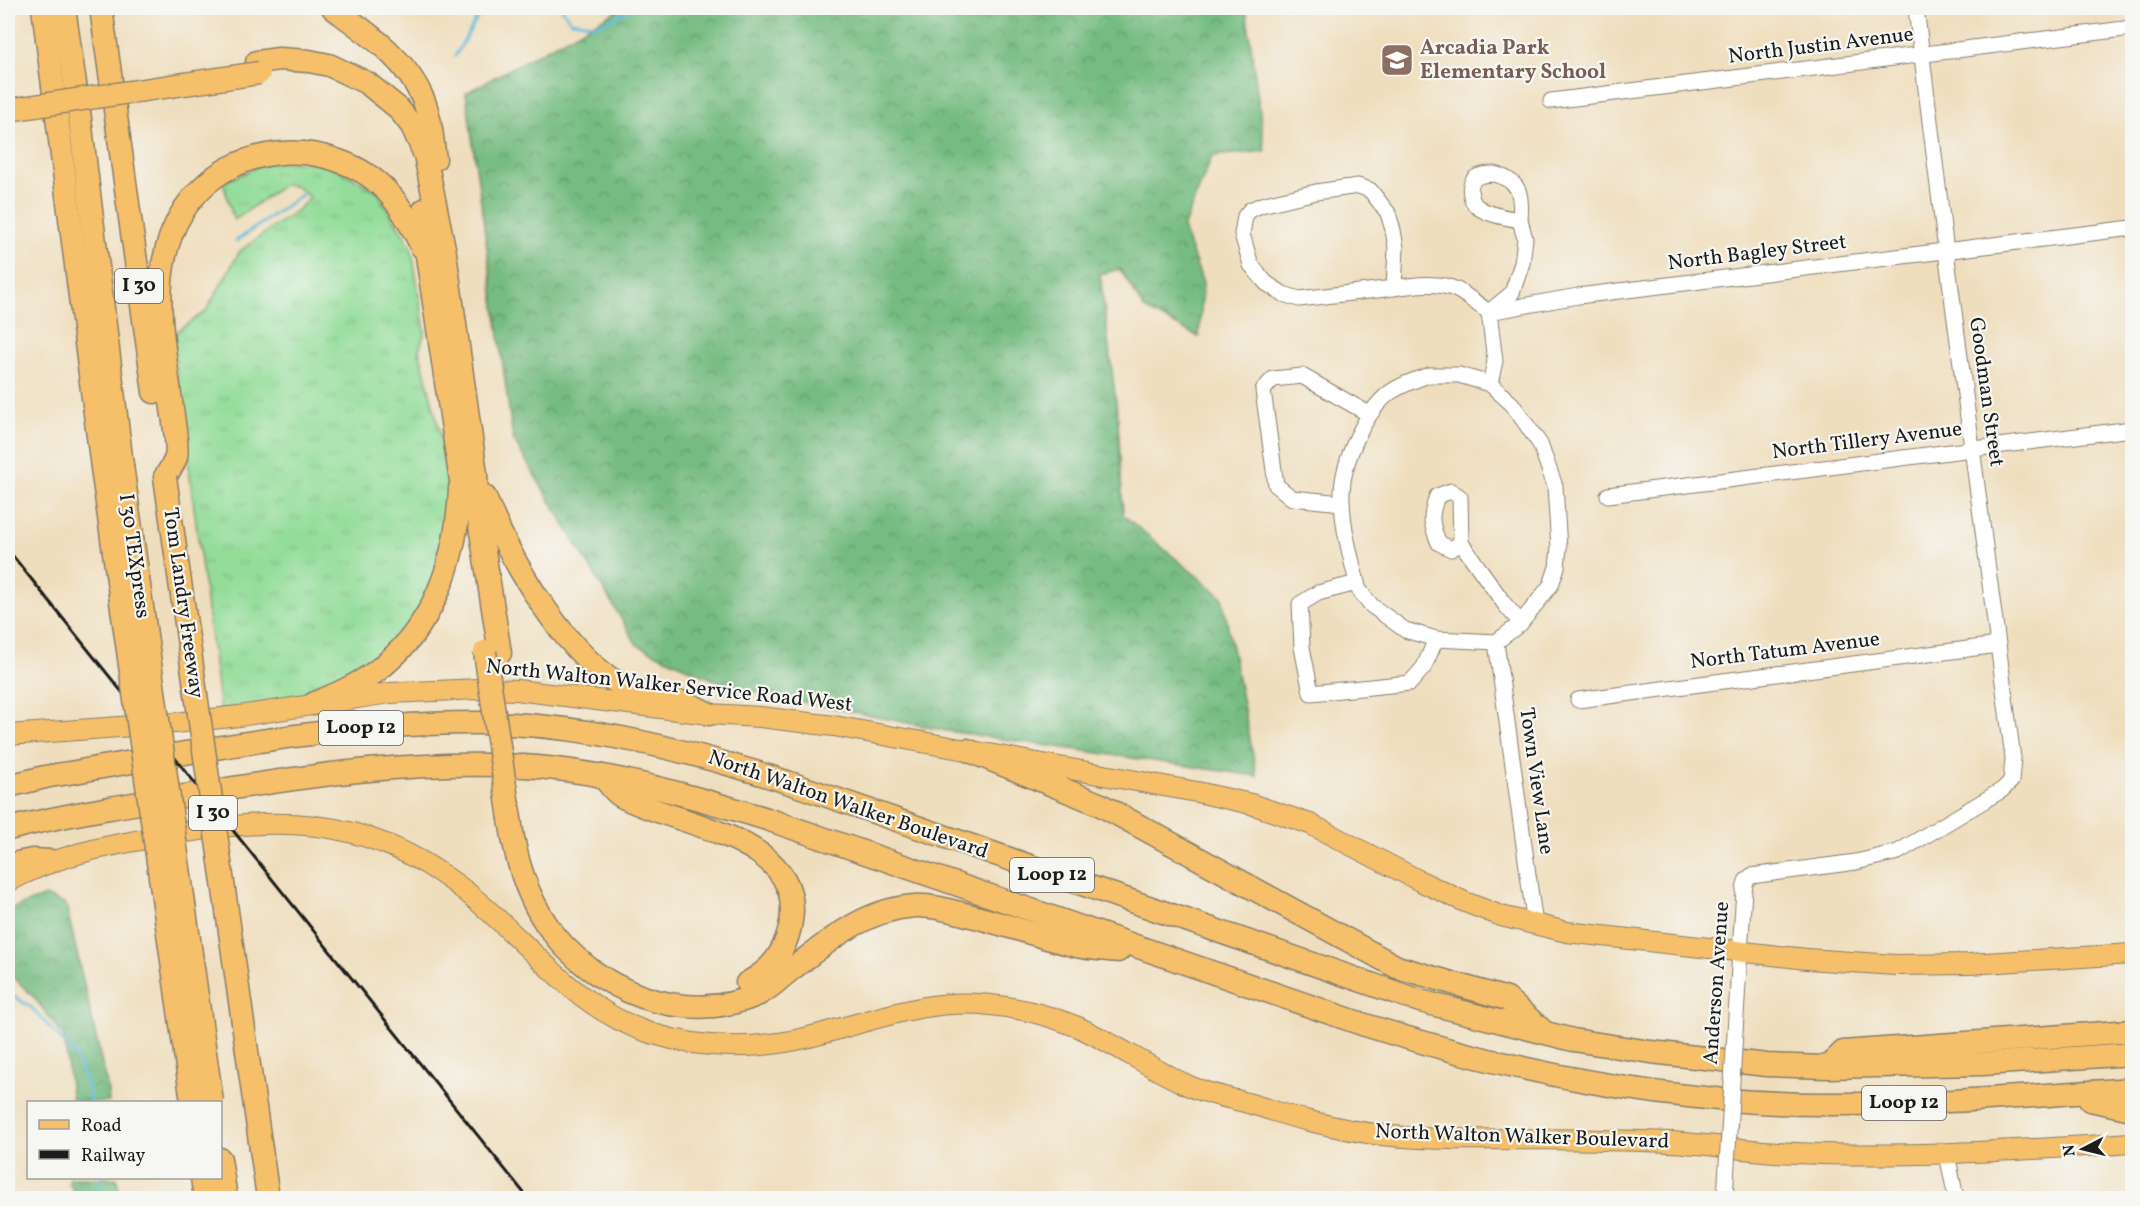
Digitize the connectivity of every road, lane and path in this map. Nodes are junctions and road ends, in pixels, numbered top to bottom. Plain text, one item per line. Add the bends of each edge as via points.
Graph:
1 (29, 8) edge
2 (43, 8) edge
3 (64, 8) edge
4 (101, 8) edge
5 (333, 8) edge
6 (1916, 8) edge
7 (2133, 28) edge
8 (1922, 54) junction
9 (258, 67) junction
10 (8, 97) edge
11 (1551, 101) dead end
12 (8, 110) edge
13 (58, 115) junction
14 (1520, 220) dead end
15 (2133, 228) edge
16 (1946, 252) junction
17 (436, 254) junction
18 (1394, 288) junction
19 (1489, 312) junction
20 (1490, 384) junction
21 (1369, 414) junction
22 (2133, 429) edge
23 (1972, 448) junction
24 (169, 464) junction
25 (112, 467) junction
26 (468, 474) junction
27 (1608, 495) dead end
28 (1342, 503) junction
29 (1461, 543) dead end
30 (1357, 583) junction
31 (1521, 623) junction
32 (1436, 639) junction
33 (1496, 642) junction
34 (1998, 645) junction
35 (1578, 700) dead end
36 (313, 704) junction
37 (709, 714) junction
38 (8, 735) edge
39 (967, 750) junction
40 (602, 776) junction
41 (2011, 781) joint
42 (8, 786) edge
43 (517, 819) junction
44 (8, 829) edge
45 (51, 861) junction
46 (8, 865) edge
47 (8, 882) edge
48 (1535, 925) junction
49 (1739, 952) junction
50 (1156, 954) junction
51 (2133, 954) edge
52 (2133, 1031) edge
53 (1544, 1032) junction
54 (2133, 1054) edge
55 (1827, 1067) junction
56 (2133, 1089) edge
57 (2058, 1094) junction
58 (192, 1101) edge
59 (212, 1101) edge
60 (2133, 1109) edge
61 (2133, 1143) edge
62 (1947, 1154) junction
63 (222, 1172) edge
64 (202, 1179) edge
65 (205, 1198) edge
66 (226, 1198) edge
67 (268, 1198) edge
68 (1725, 1198) edge
69 (1956, 1198) edge

1 - 13 highway via 39,77
2 - 13 highway
3 - 25 highway, I 30 TEXpress via 79,111
4 - 24 highway, Tom Landry Freeway / I 30
5 - 17 highway via 402,63 424,101 442,209
6 - 8 street, Goodman Street
7 - 8 street, North Justin Avenue
8 - 11 street, North Justin Avenue
8 - 16 street, Goodman Street
9 - 10 highway
9 - 12 highway, bridge
9 - 17 highway via 292,59 329,66 367,82 398,108 412,126 425,155
13 - 25 highway
14 - 19 street via 1525,239 1512,293
15 - 16 street, North Bagley Street
16 - 19 street, North Bagley Street via 1578,296
16 - 23 street, Goodman Street
17 - 24 highway via 389,193 348,164 302,152 279,153 238,163 219,173 190,200 169,238 163,260 160,312
17 - 26 highway
18 - 18 street via 1393,230 1388,213 1370,190 1358,186 1316,192 1261,205 1245,216 1242,234 1251,265 1258,276 1283,294 1299,299
18 - 19 street via 1436,285 1455,290
19 - 20 street via 1495,360
20 - 21 street via 1460,375 1429,375 1388,394
20 - 31 street via 1512,404 1539,444 1555,486 1557,567 1551,585
21 - 28 street via 1345,471
21 - 28 street via 1302,376 1273,379 1263,390 1276,485 1292,498
22 - 23 street, North Tillery Avenue
23 - 27 street, North Tillery Avenue
23 - 34 street, Goodman Street
24 - 67 highway, Tom Landry Freeway / I 30, bridge
25 - 58 highway, bridge
25 - 59 highway, I 30 TEXpress, bridge
26 - 36 highway via 456,536 436,597 412,638 373,674
26 - 37 highway via 512,557 577,650 630,689 685,703
26 - 43 highway via 478,513 492,653
28 - 30 street
29 - 31 street
30 - 32 street via 1372,606 1405,630
30 - 32 street via 1318,593 1300,604 1302,647 1311,693 1410,683 1424,667
31 - 33 street
32 - 33 street
33 - 48 street, Town View Lane
34 - 35 street, North Tatum Avenue
34 - 41 street, Goodman Street via 2013,758
36 - 37 main road, North Walton Walker Service Road West via 390,693 479,688
36 - 38 main road, North Walton Walker Service Road West via 175,723
37 - 39 main road, North Walton Walker Service Road West via 823,725
39 - 48 main road via 1251,804 1310,824 1465,902
39 - 53 highway via 1099,804 1396,968 1507,999
40 - 43 highway via 619,795 730,837 771,862 790,897 792,916 786,944 766,972 731,989 687,991 633,978 608,964 565,927 550,904
40 - 44 highway, North Walton Walker Boulevard / Loop 12 via 525,766 382,768 228,789 46,819
40 - 50 highway, North Walton Walker Boulevard / Loop 12 via 767,819
41 - 49 street, Anderson Avenue via 1994,796 1888,856 1751,876 1744,890
42 - 53 highway, North Walton Walker Boulevard / Loop 12 via 321,732 398,724 483,723 557,728 636,740 714,758 787,782 1420,1001
43 - 50 highway via 514,847 519,866 533,901 565,948 609,983 661,1002 710,1007 736,1003 762,992 841,931 890,910 915,906 995,921 1079,947
45 - 46 highway
45 - 47 main road, North Walton Walker Boulevard
45 - 62 main road, North Walton Walker Boulevard via 124,842 250,823 287,822 362,834 429,865 458,885 582,997 646,1032 682,1041 754,1047 806,1038 914,1008 988,1004 1041,1014 1080,1028 1191,1088 1303,1120 1380,1135 1682,1143 1795,1153
48 - 49 main road via 1590,936
49 - 51 main road via 1895,965
49 - 68 street, Anderson Avenue, bridge
50 - 57 highway, North Walton Walker Boulevard / Loop 12 via 1431,1046 1626,1088 1750,1102 1823,1104 1894,1104
52 - 55 highway via 1843,1052
53 - 55 highway, North Walton Walker Boulevard / Loop 12 via 1651,1052 1767,1065
54 - 55 highway, North Walton Walker Boulevard / Loop 12 via 1983,1064
56 - 57 highway, North Walton Walker Boulevard / Loop 12
57 - 60 highway
61 - 62 main road, North Walton Walker Boulevard
62 - 69 street
63 - 66 highway
64 - 65 highway

